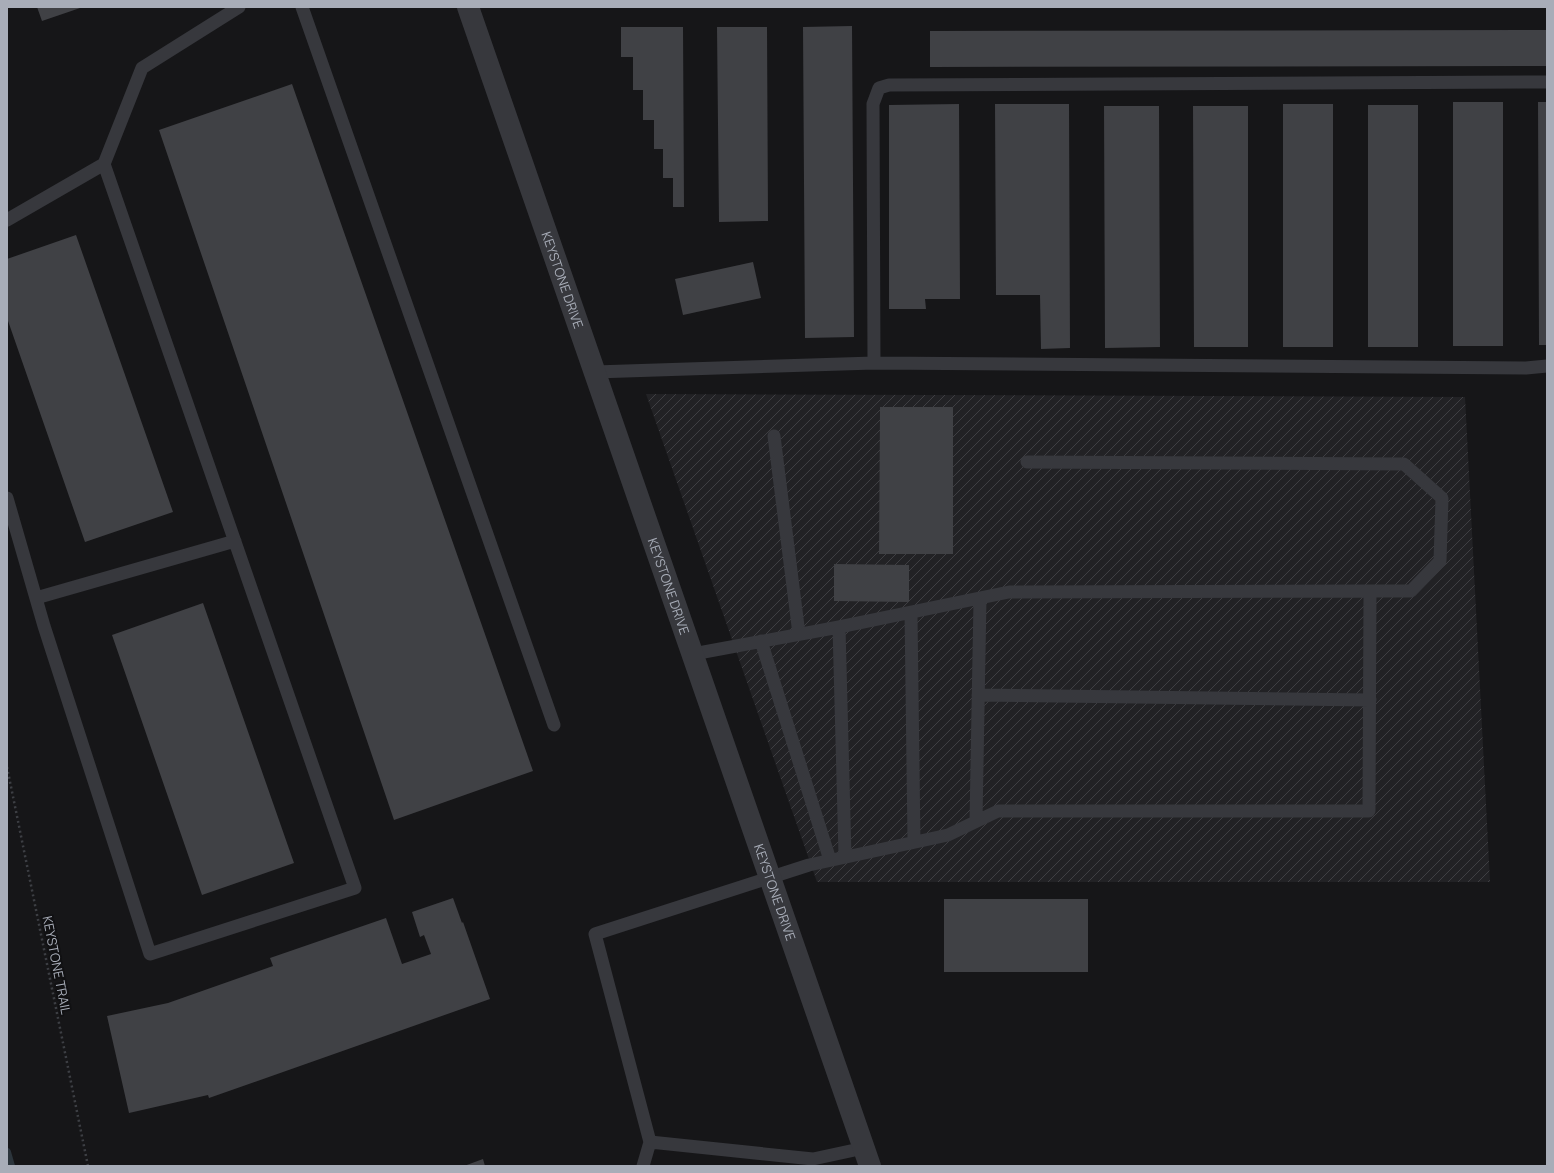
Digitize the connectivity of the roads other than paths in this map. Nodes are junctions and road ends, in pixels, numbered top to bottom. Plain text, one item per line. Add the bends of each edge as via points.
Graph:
1 (239, 7) edge
2 (302, 7) edge
3 (468, 7) edge
4 (1547, 82) edge
5 (104, 164) junction
6 (7, 220) edge
7 (874, 364) junction
8 (1547, 366) edge
9 (595, 372) junction
10 (774, 436) dead end
11 (1027, 462) dead end
12 (7, 498) edge
13 (235, 541) junction
14 (1370, 591) junction
15 (36, 598) junction
16 (980, 599) junction
17 (911, 613) junction
18 (839, 627) junction
19 (799, 634) junction
20 (761, 642) junction
21 (693, 654) junction
22 (978, 695) junction
23 (1370, 700) junction
24 (554, 725) dead end
25 (976, 821) junction
26 (914, 842) junction
27 (845, 856) junction
28 (830, 860) junction
29 (770, 878) junction
30 (650, 1142) junction
31 (867, 1157) edge
32 (643, 1166) edge

1 - 5 lane via 142,68
2 - 24 lane
3 - 9 street, KEYSTONE DRIVE
4 - 7 lane via 889,85 879,88 873,104
5 - 6 lane
5 - 13 lane
7 - 8 lane via 1526,368
7 - 9 lane
9 - 21 street, KEYSTONE DRIVE
10 - 19 lane
11 - 14 lane via 1404,464 1442,498 1440,561 1411,591
12 - 15 lane
13 - 15 lane
13 - 15 lane via 355,888 150,954
14 - 16 lane via 1009,592
14 - 23 lane
16 - 17 lane
16 - 22 lane
17 - 18 lane
17 - 26 lane
18 - 19 lane
18 - 27 lane
19 - 20 lane
20 - 21 lane
20 - 28 lane
21 - 29 street, KEYSTONE DRIVE
22 - 23 lane
22 - 25 lane
23 - 25 lane via 1369,811 998,811
25 - 26 lane via 948,835
26 - 27 lane
27 - 28 lane
28 - 29 lane
29 - 30 lane via 595,934
29 - 31 street, KEYSTONE DRIVE
30 - 31 lane via 813,1158
30 - 32 lane

